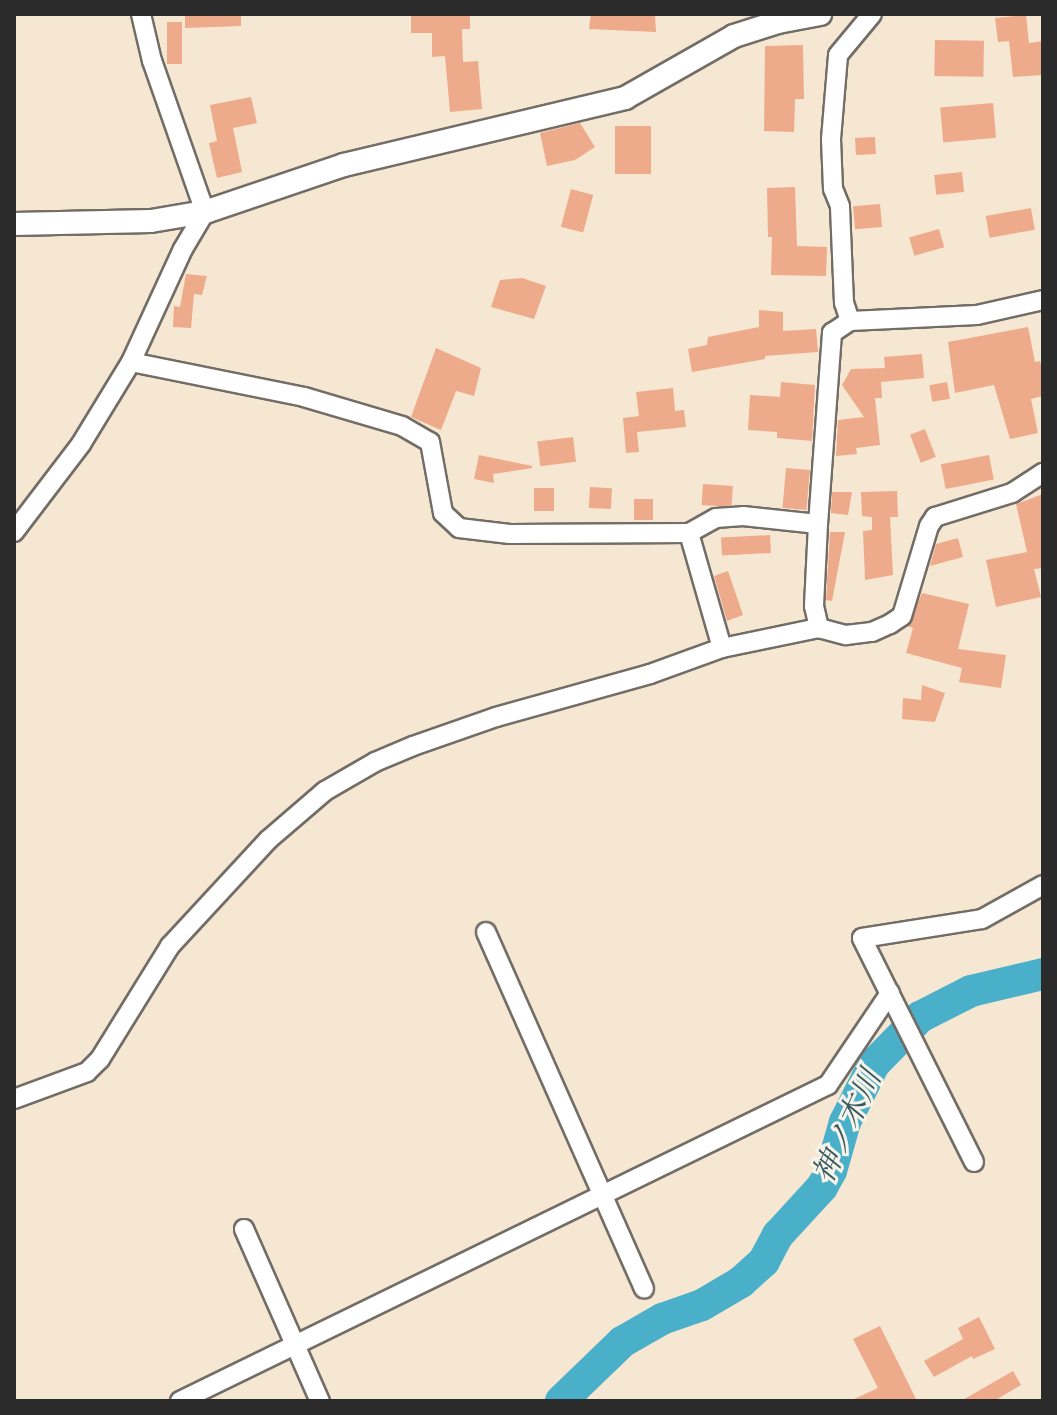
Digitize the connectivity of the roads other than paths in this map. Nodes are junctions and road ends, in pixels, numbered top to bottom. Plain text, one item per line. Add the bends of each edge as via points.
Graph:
1 (141, 14) edge
2 (820, 14) edge
3 (872, 14) edge
4 (205, 212) junction
5 (14, 224) edge
6 (1043, 300) edge
7 (850, 321) junction
8 (131, 362) junction
9 (1043, 473) edge
10 (818, 524) junction
11 (14, 532) edge
12 (689, 533) junction
13 (819, 628) junction
14 (722, 648) junction
15 (1043, 885) edge
16 (486, 932) dead end
17 (890, 993) junction
18 (14, 1099) edge
19 (974, 1162) dead end
20 (604, 1196) junction
21 (244, 1229) dead end
22 (644, 1289) dead end
23 (294, 1345) junction
24 (180, 1401) edge
25 (320, 1401) edge

1 - 4 street
2 - 4 street via 734,36 625,98 344,165
3 - 7 street via 838,55 831,139 844,303
4 - 5 street via 151,221
4 - 8 street
6 - 7 street via 977,315
7 - 10 street via 832,333
8 - 11 street via 81,444
8 - 12 street via 304,397 402,426 430,442 443,513 459,528 510,534
9 - 13 street via 1012,493 935,517 902,616 872,632 846,635
10 - 12 street via 743,516 716,518
10 - 13 street via 814,606
12 - 14 street
13 - 14 street
14 - 18 street via 413,746 325,791 268,840 170,946 87,1072
15 - 17 street via 982,919 862,938
16 - 20 street
17 - 19 street
17 - 20 street via 828,1085
20 - 22 street
20 - 23 street
21 - 23 street
23 - 24 street
23 - 25 street

